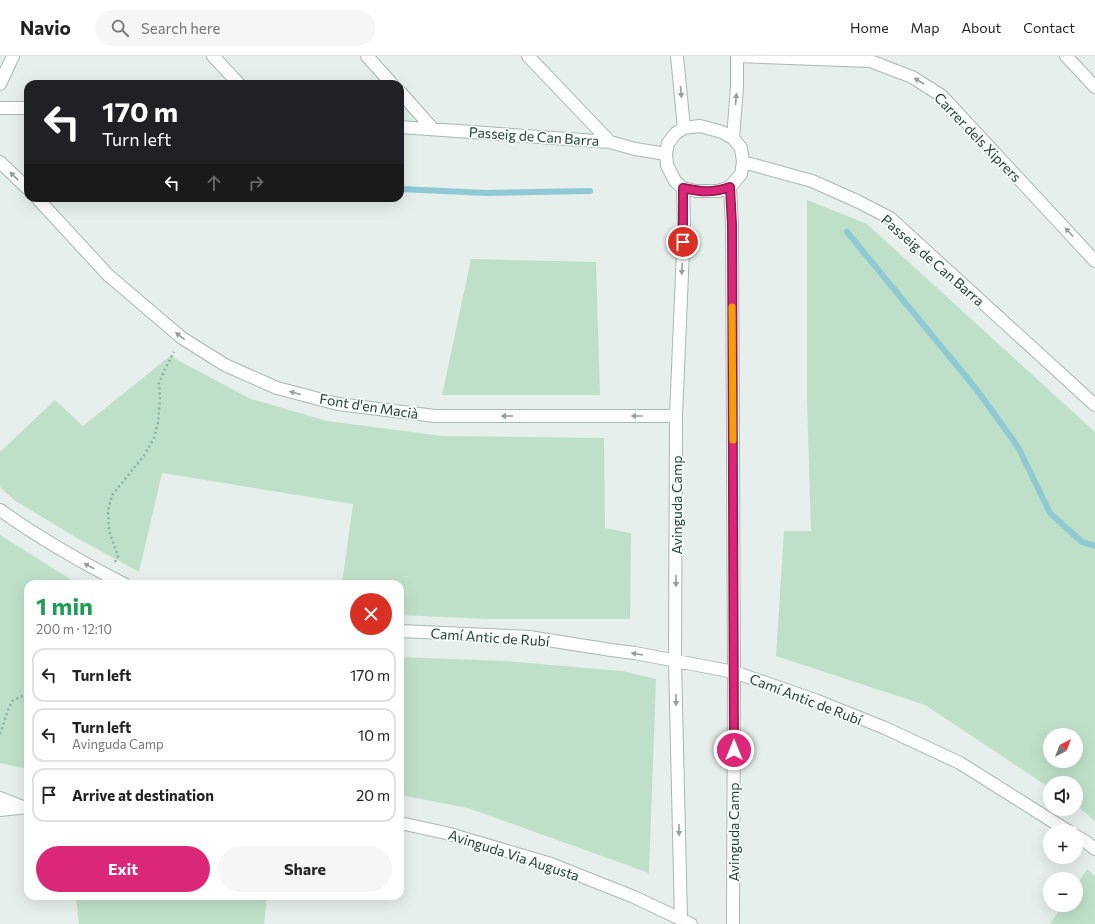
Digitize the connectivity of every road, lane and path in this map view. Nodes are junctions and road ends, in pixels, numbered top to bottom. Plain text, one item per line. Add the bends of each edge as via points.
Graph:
1 (13, 56) edge
2 (213, 56) edge
3 (367, 56) edge
4 (528, 56) edge
5 (677, 56) edge
6 (738, 56) edge
7 (1066, 56) edge
8 (235, 80) edge
9 (388, 80) edge
10 (0, 84) edge
11 (1095, 87) edge
12 (404, 96) edge
13 (0, 108) edge
14 (24, 108) edge
15 (404, 127) edge
16 (433, 128) junction
17 (684, 128) junction
18 (733, 138) junction
19 (610, 142) junction
20 (666, 154) junction
21 (0, 162) edge
22 (743, 162) junction
23 (24, 185) edge
24 (730, 187) junction
25 (683, 188) junction
26 (41, 202) edge
27 (1095, 261) edge
28 (182, 338) junction
29 (1095, 405) edge
30 (676, 416) junction
31 (0, 510) edge
32 (107, 576) junction
33 (116, 580) edge
34 (404, 630) edge
35 (675, 661) junction
36 (734, 672) junction
37 (24, 695) edge
38 (0, 734) edge
39 (0, 798) edge
40 (24, 806) edge
41 (24, 807) edge
42 (0, 810) edge
43 (404, 824) edge
44 (1057, 824) edge
45 (1083, 840) edge
46 (1095, 849) edge
47 (686, 921) edge
48 (733, 924) edge

1 - 10 street
2 - 8 street
3 - 9 street
4 - 19 street
5 -> 17 street
18 -> 6 street
27 -> 6 street, Carrer dels Xiprers via 942,96 912,77 870,61
7 - 11 street
12 - 16 street
13 - 14 street
15 - 16 street, Passeig de Can Barra
16 - 19 street, Passeig de Can Barra
17 - 18 street via 700,126
17 - 20 street via 668,143
18 - 22 street via 741,148
19 - 20 street, Passeig de Can Barra
20 - 25 street via 667,166
23 -> 21 street
22 - 24 street via 741,174
22 - 29 street, Passeig de Can Barra via 812,181 890,218
24 - 25 street via 718,191
24 - 36 street, Avinguda Camp
25 -> 30 street, Avinguda Camp via 684,226
28 -> 26 street, Font d'en Macià via 108,275
30 -> 28 street, Font d'en Macià via 435,416 338,404 277,388 225,365
28 - 32 path via 159,383 158,423 154,438 143,457 112,495 108,510 109,531 118,556
30 -> 35 street, Avinguda Camp
32 -> 31 street
32 - 33 street
35 -> 34 street, Camí Antic de Rubí via 529,637
35 - 36 street, Camí Antic de Rubí
35 -> 47 street, Avinguda Camp
36 - 44 street, Camí Antic de Rubí via 885,728 960,763
36 - 48 street, Avinguda Camp
37 - 38 path via 12,701
39 - 40 street
41 - 42 street
43 - 47 street, Avinguda Via Augusta via 446,833 551,864
45 - 46 street

